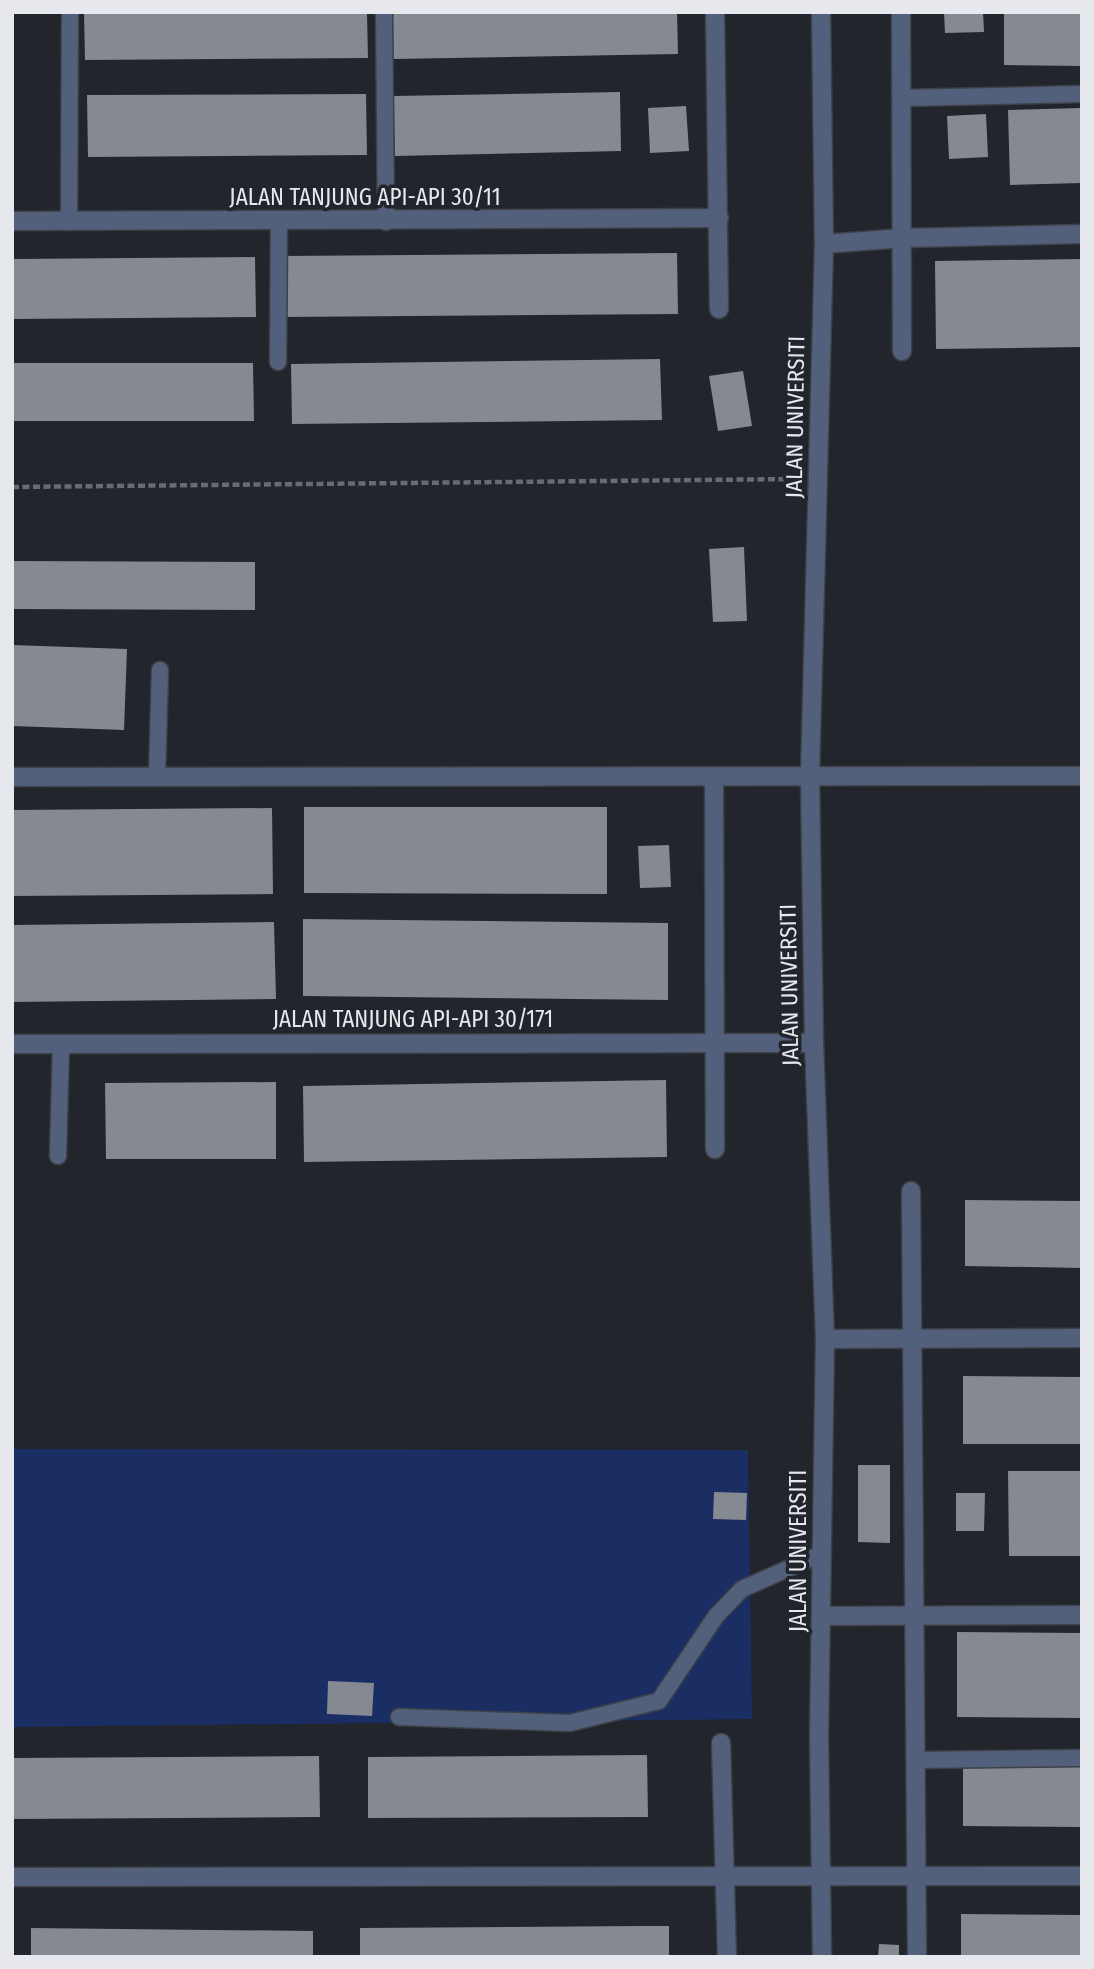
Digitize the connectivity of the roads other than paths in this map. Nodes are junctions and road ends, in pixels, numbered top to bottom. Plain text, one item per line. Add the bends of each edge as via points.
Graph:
1 (71, 12) edge
2 (384, 12) edge
3 (715, 12) edge
4 (821, 12) edge
5 (901, 12) edge
6 (1082, 94) edge
7 (903, 98) junction
8 (719, 218) junction
9 (12, 222) edge
10 (69, 222) junction
11 (279, 222) junction
12 (386, 222) junction
13 (1082, 234) edge
14 (904, 238) junction
15 (824, 244) junction
16 (719, 309) dead end
17 (902, 351) dead end
18 (278, 362) dead end
19 (160, 670) dead end
20 (810, 776) junction
21 (1082, 776) edge
22 (12, 777) edge
23 (157, 777) junction
24 (714, 777) junction
25 (715, 1043) junction
26 (814, 1043) junction
27 (12, 1044) edge
28 (61, 1044) junction
29 (715, 1149) dead end
30 (58, 1156) dead end
31 (911, 1191) dead end
32 (1082, 1338) edge
33 (825, 1339) junction
34 (912, 1340) junction
35 (821, 1553) junction
36 (914, 1615) junction
37 (1082, 1615) edge
38 (822, 1616) junction
39 (399, 1717) dead end
40 (721, 1743) dead end
41 (1082, 1758) edge
42 (915, 1760) junction
43 (725, 1876) junction
44 (820, 1876) junction
45 (916, 1876) junction
46 (1082, 1876) edge
47 (12, 1877) edge
48 (727, 1957) edge
49 (821, 1957) edge
50 (917, 1957) edge

1 - 10 lane
2 - 12 lane
3 - 8 street
4 - 15 street, JALAN UNIVERSITI
5 - 7 street
6 - 7 lane
7 - 14 street
8 - 12 street, JALAN TANJUNG API-API 30/11
8 - 16 street
9 - 10 street, JALAN TANJUNG API-API 30/11
10 - 11 street, JALAN TANJUNG API-API 30/11
11 - 12 street, JALAN TANJUNG API-API 30/11
11 - 18 lane
13 - 14 street
14 - 15 street
14 - 17 street
15 - 20 street, JALAN UNIVERSITI
19 - 23 lane
20 - 21 street
20 - 24 street
20 - 26 street, JALAN UNIVERSITI
22 - 23 street
23 - 24 street
24 - 25 street
25 - 26 street, JALAN TANJUNG API-API 30/171
25 - 28 street, JALAN TANJUNG API-API 30/171
25 - 29 street
26 - 33 street, JALAN UNIVERSITI
27 - 28 street, JALAN TANJUNG API-API 30/171
28 - 30 lane
31 - 34 street
32 - 34 street
33 - 34 street
33 - 35 street, JALAN UNIVERSITI
34 - 36 street
35 - 38 street, JALAN UNIVERSITI
35 - 39 lane via 742,1589 716,1616 659,1701 570,1723
36 - 37 street
36 - 38 street
36 - 42 street
38 - 44 street, JALAN UNIVERSITI
40 - 43 street
41 - 42 lane
42 - 45 street
43 - 44 street
43 - 47 street
43 - 48 street
44 - 45 street
44 - 49 street, JALAN UNIVERSITI
45 - 46 street
45 - 50 street

